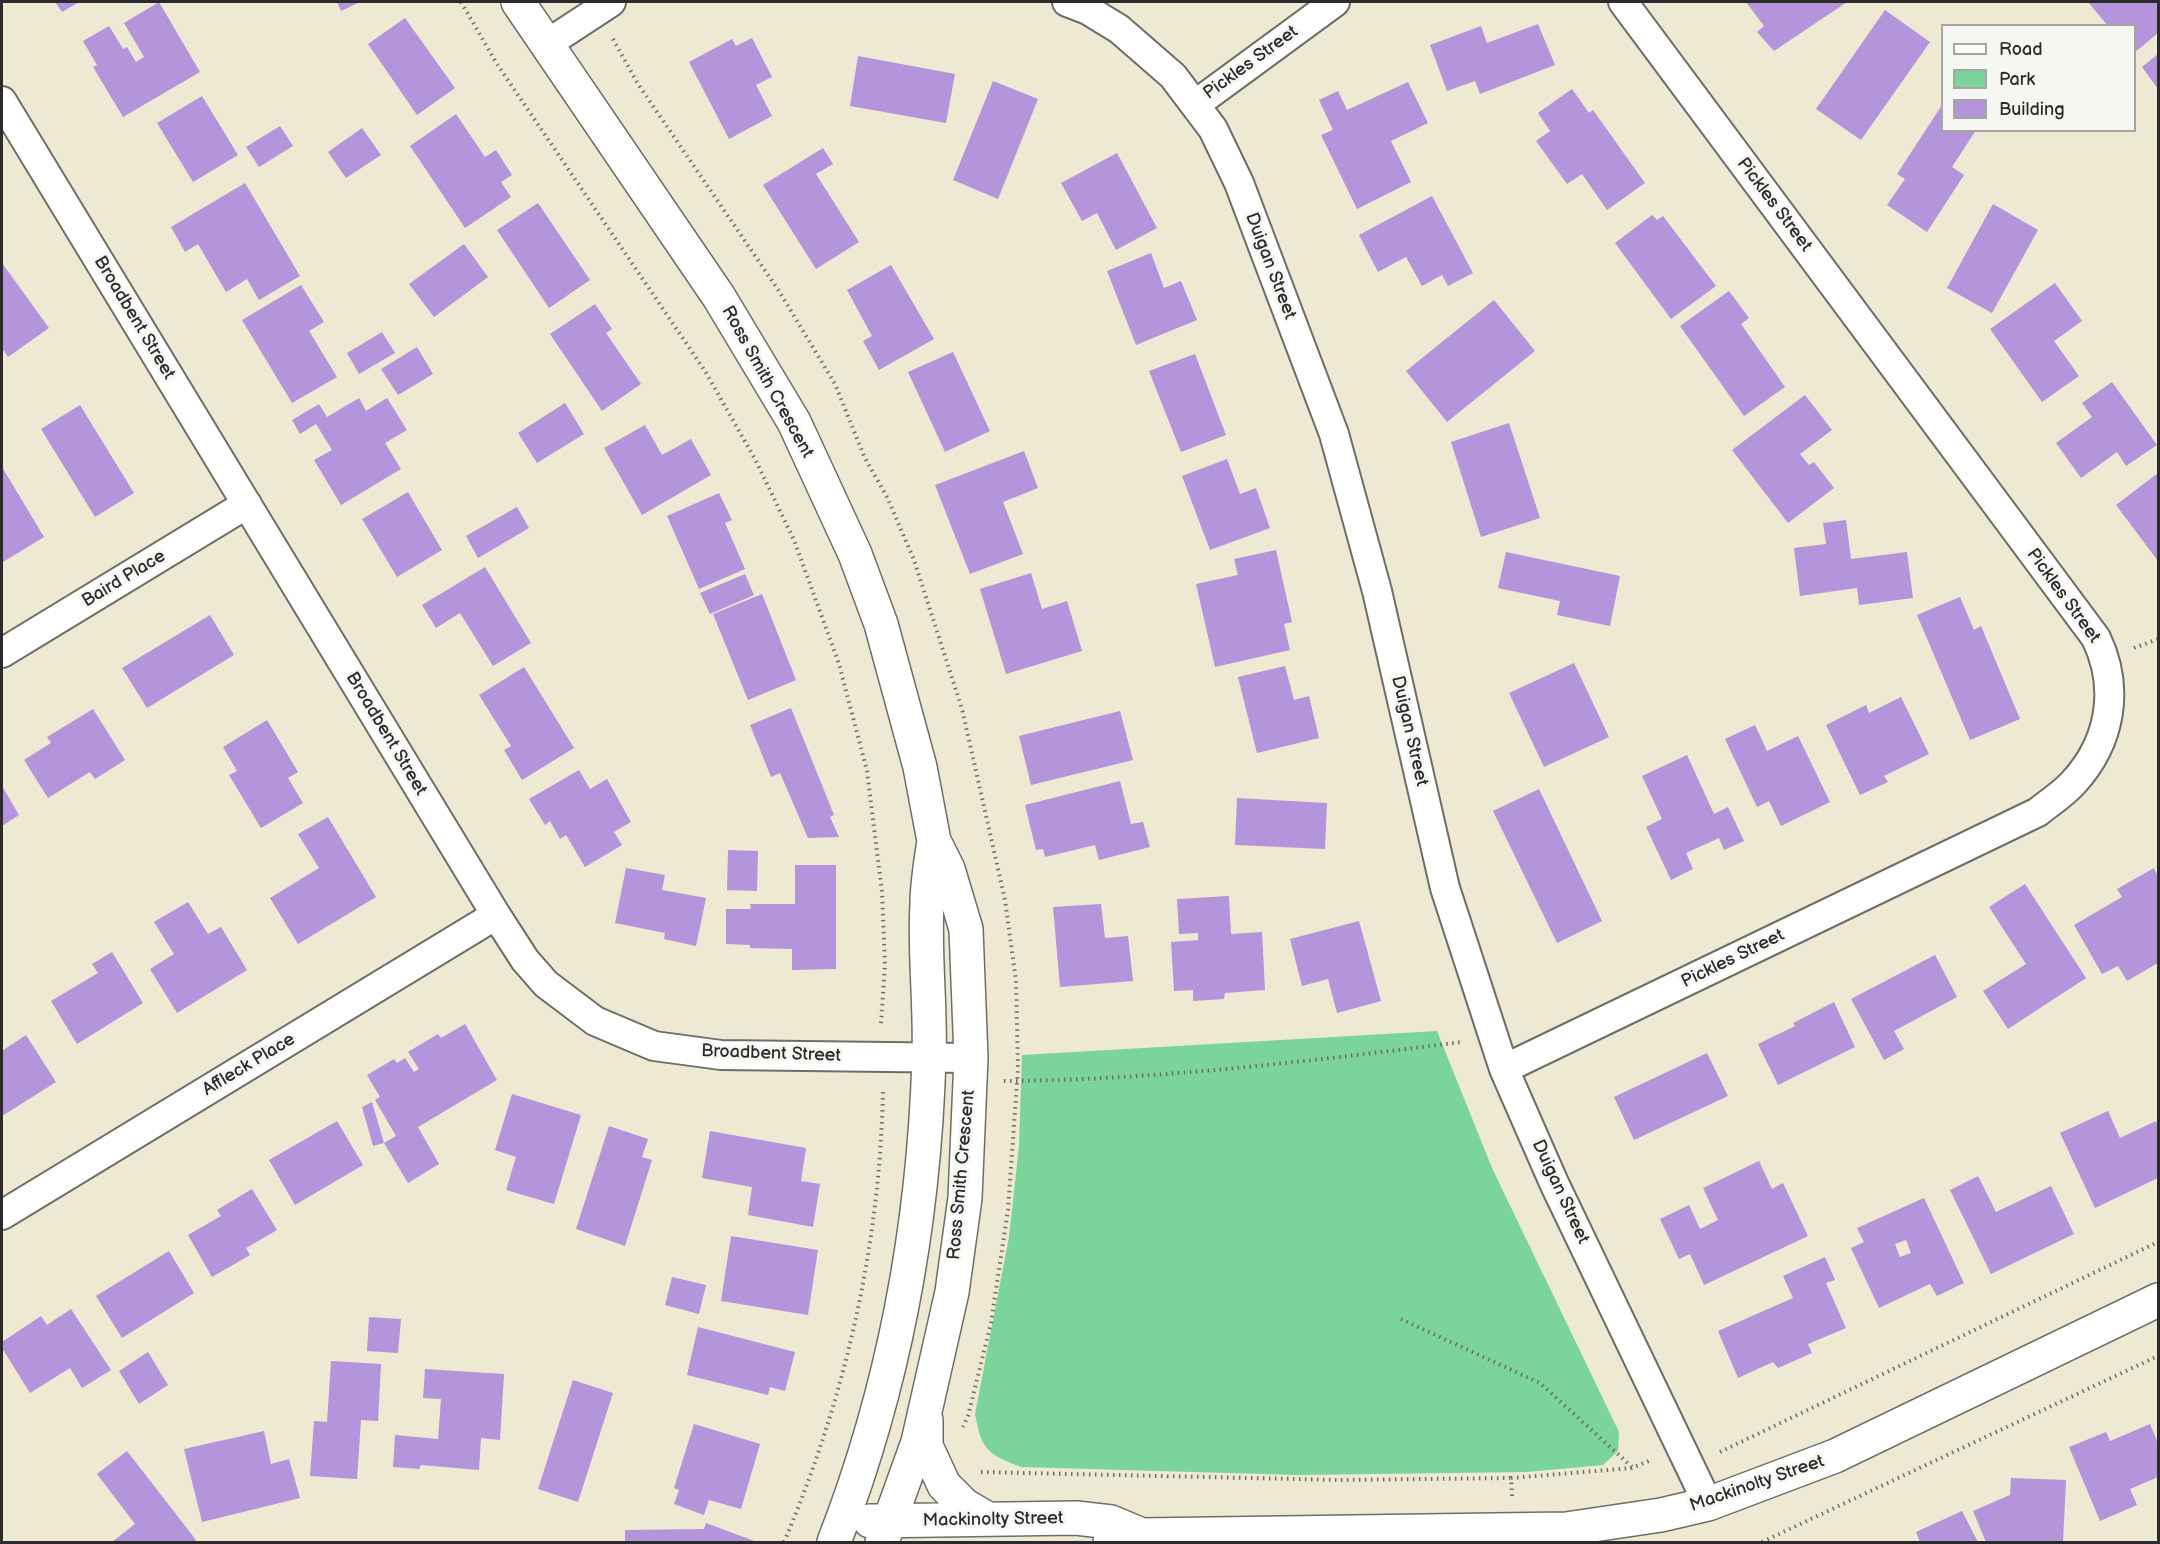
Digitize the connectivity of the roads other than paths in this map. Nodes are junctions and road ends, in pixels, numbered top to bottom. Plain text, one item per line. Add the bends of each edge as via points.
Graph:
1 (518, 2) edge
2 (611, 2) edge
3 (1067, 2) edge
4 (1335, 2) edge
5 (1623, 2) edge
6 (547, 44) junction
7 (2, 100) edge
8 (1196, 104) junction
9 (247, 504) junction
10 (2, 653) edge
11 (934, 841) junction
12 (496, 915) junction
13 (929, 1057) junction
14 (1504, 1069) junction
15 (971, 1070) junction
16 (2, 1215) edge
17 (2158, 1300) edge
18 (926, 1409) junction
19 (1708, 1504) junction
20 (988, 1520) junction
21 (838, 1532) edge
22 (886, 1532) edge
23 (1142, 1535) junction
24 (1110, 1542) edge

1 - 6 street, Ross Smith Crescent
2 - 6 street
3 - 8 street, Duigan Street via 1119,29 1173,76
4 - 8 street, Pickles Street
5 - 14 street, Pickles Street via 2096,638 2104,655 2111,691 2105,730 2086,768 2038,812
6 - 11 street, Ross Smith Crescent via 719,297 794,422 855,554 881,624 920,766
7 - 9 street, Broadbent Street
8 - 14 street, Duigan Street via 1239,183 1334,434 1377,591 1445,888
9 - 10 street, Baird Place
9 - 12 street, Broadbent Street
11 - 13 street, Ross Smith Crescent via 927,903
11 - 15 street, Ross Smith Crescent via 948,869 966,929
12 - 13 street, Broadbent Street via 546,984 595,1021 654,1046 720,1055
12 - 16 street, Affleck Place
13 - 15 street, Broadbent Street
13 - 21 street, Ross Smith Crescent via 924,1167 908,1282 881,1403
14 - 19 street, Duigan Street via 1554,1183
15 - 18 street, Ross Smith Crescent via 963,1210 952,1292
17 - 19 street, Mackinolty Street via 1835,1456
18 - 20 street via 926,1446 944,1485 964,1505
18 - 22 street, Ross Smith Crescent
19 - 23 street, Mackinolty Street via 1566,1529
20 - 22 street, Mackinolty Street
20 - 23 street, Mackinolty Street via 1076,1518 1111,1522
21 - 22 street, Mackinolty Street
23 - 24 street, Mackinolty Street

